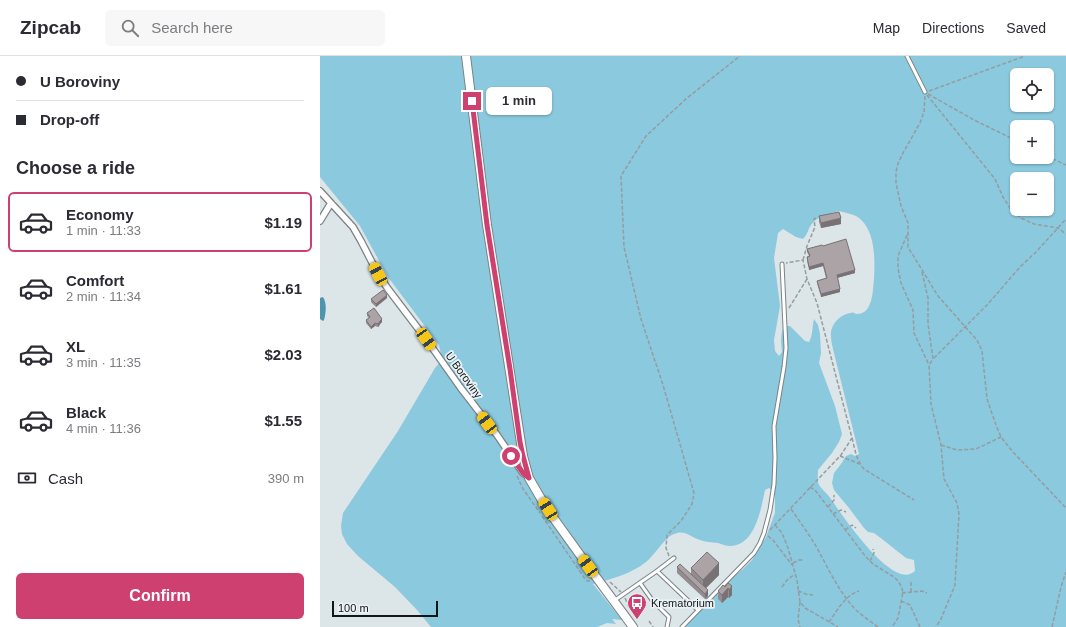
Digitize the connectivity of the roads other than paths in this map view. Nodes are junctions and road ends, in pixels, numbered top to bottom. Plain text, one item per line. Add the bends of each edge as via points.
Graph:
1 (466, 56) edge
2 (907, 56) edge
3 (925, 92) road end
4 (320, 191) edge
5 (331, 203) junction
6 (320, 221) edge
7 (782, 264) road end
8 (529, 478) junction
9 (673, 559) road end
10 (657, 571) junction
11 (640, 583) junction
12 (614, 601) junction
13 (698, 610) junction
14 (633, 627) edge
15 (667, 627) edge
16 (682, 627) edge

1 - 8 street via 487,225 520,442
2 - 3 lane
4 - 5 street, U Boroviny
5 - 6 street
5 - 8 street, U Boroviny via 353,227 388,289
7 - 13 lane via 786,348 774,426 774,484 770,510 764,533 754,553
8 - 12 street
9 - 10 lane
10 - 11 lane
10 - 13 lane
11 - 12 lane
11 - 15 lane via 669,617
12 - 14 street
13 - 16 lane

